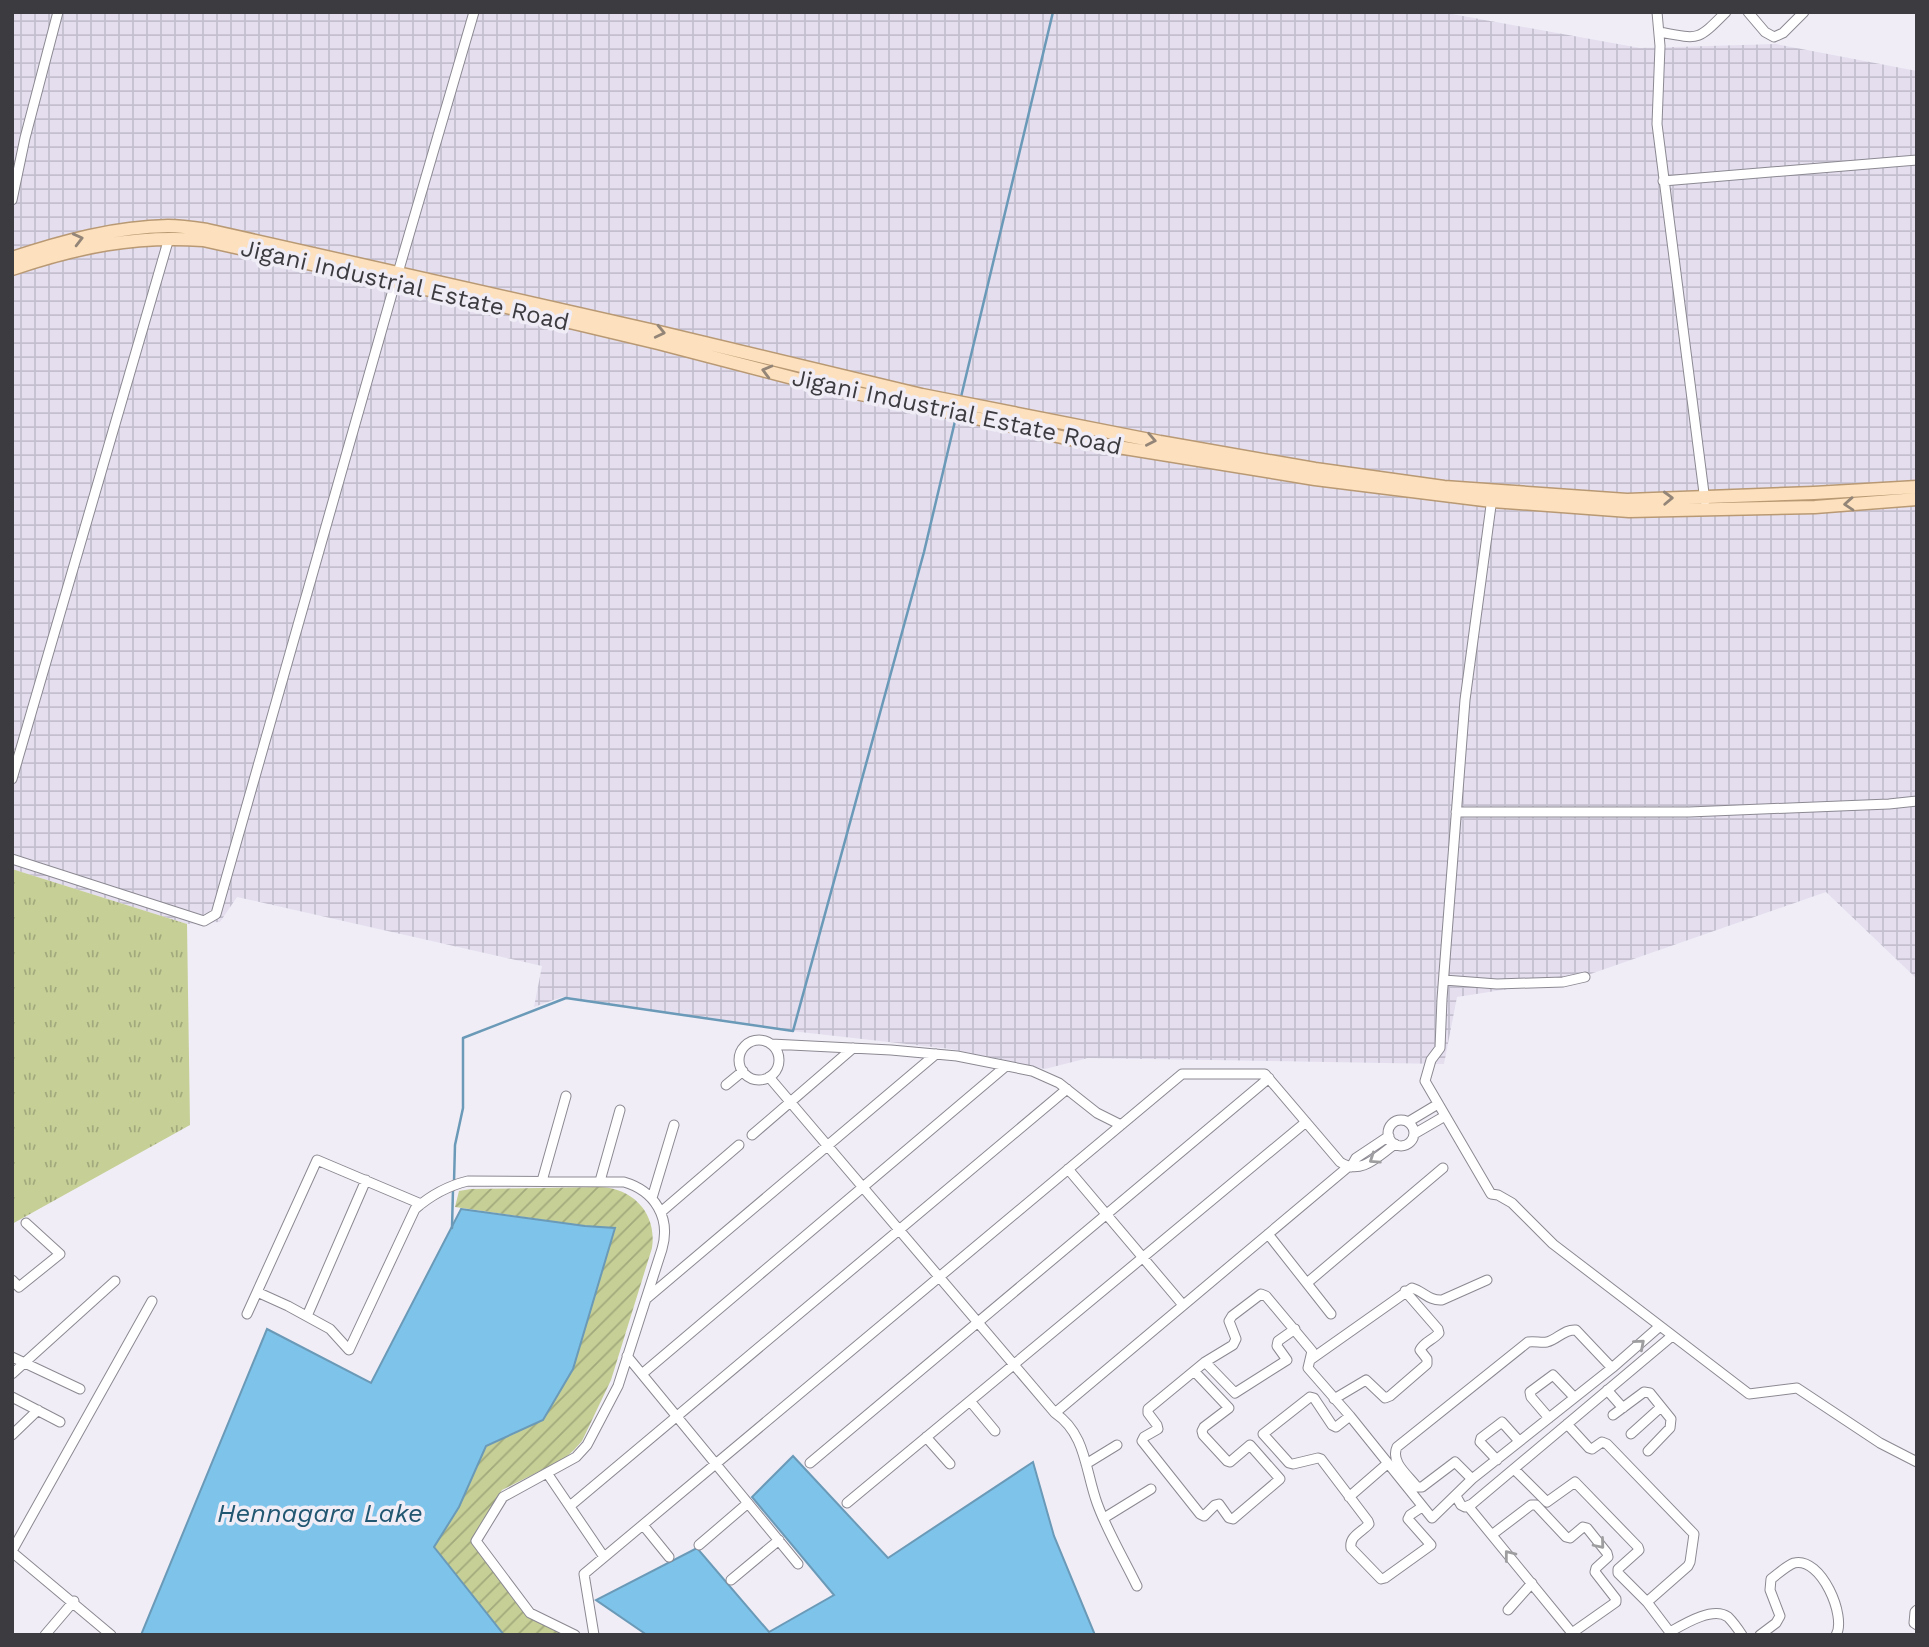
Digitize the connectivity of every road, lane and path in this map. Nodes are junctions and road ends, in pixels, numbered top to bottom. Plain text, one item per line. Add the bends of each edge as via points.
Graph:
1 (58, 12) edge
2 (474, 12) edge
3 (1657, 12) edge
4 (1726, 12) edge
5 (1748, 12) edge
6 (1804, 12) edge
7 (1659, 32) junction
8 (1917, 160) edge
9 (1663, 181) junction
10 (12, 200) edge
11 (169, 238) junction
12 (12, 258) edge
13 (12, 269) edge
14 (396, 278) junction
15 (1917, 487) edge
16 (1492, 495) junction
17 (1917, 499) edge
18 (1705, 503) junction
19 (12, 779) edge
20 (1917, 801) edge
21 (1456, 812) junction
22 (12, 859) edge
23 (1585, 977) dead end
24 (1444, 980) junction
25 (771, 1044) junction
26 (853, 1048) junction
27 (936, 1054) junction
28 (1006, 1066) junction
29 (743, 1071) junction
30 (769, 1077) junction
31 (1269, 1078) junction
32 (726, 1085) dead end
33 (1068, 1089) junction
34 (566, 1096) dead end
35 (790, 1101) junction
36 (1438, 1104) junction
37 (620, 1110) dead end
38 (1445, 1115) junction
39 (1306, 1122) junction
40 (1408, 1122) junction
41 (674, 1125) dead end
42 (1121, 1125) junction
43 (1414, 1134) junction
44 (752, 1135) dead end
45 (1392, 1140) junction
46 (739, 1146) dead end
47 (828, 1146) junction
48 (1350, 1167) junction
49 (1443, 1168) dead end
50 (1068, 1169) junction
51 (366, 1181) junction
52 (542, 1181) junction
53 (600, 1181) junction
54 (863, 1187) junction
55 (652, 1198) junction
56 (421, 1204) junction
57 (661, 1212) junction
58 (1106, 1214) junction
59 (26, 1223) dead end
60 (1268, 1234) junction
61 (1142, 1258) junction
62 (939, 1277) junction
63 (1487, 1280) dead end
64 (115, 1281) dead end
65 (1307, 1283) junction
66 (14, 1286) edge
67 (257, 1292) junction
68 (1405, 1292) junction
69 (646, 1299) junction
70 (152, 1301) dead end
71 (1183, 1306) junction
72 (247, 1314) dead end
73 (1331, 1314) dead end
74 (306, 1316) junction
75 (978, 1322) junction
76 (1660, 1326) junction
77 (1295, 1329) junction
78 (1672, 1335) junction
79 (627, 1356) junction
80 (12, 1357) edge
81 (1310, 1360) junction
82 (1205, 1362) junction
83 (25, 1363) junction
84 (1014, 1364) junction
85 (1615, 1365) junction
86 (1194, 1371) junction
87 (1627, 1373) junction
88 (12, 1374) edge
89 (642, 1374) junction
90 (80, 1389) dead end
91 (1607, 1390) junction
92 (12, 1397) edge
93 (1574, 1397) junction
94 (1334, 1399) junction
95 (970, 1401) junction
96 (1661, 1407) junction
97 (1623, 1408) junction
98 (38, 1410) junction
99 (1055, 1413) junction
100 (1613, 1415) dead end
101 (677, 1416) junction
102 (1350, 1416) junction
103 (1549, 1418) junction
104 (60, 1422) dead end
105 (1567, 1424) junction
106 (1538, 1426) junction
107 (995, 1431) dead end
108 (1263, 1434) junction
109 (1630, 1434) dead end
110 (12, 1435) edge
111 (926, 1437) junction
112 (1550, 1438) junction
113 (1519, 1441) junction
114 (1117, 1445) dead end
115 (1250, 1445) junction
116 (1648, 1451) dead end
117 (1497, 1460) junction
118 (1917, 1462) edge
119 (810, 1463) dead end
120 (716, 1464) junction
121 (950, 1464) dead end
122 (1086, 1464) junction
123 (1387, 1464) junction
124 (1514, 1469) junction
125 (547, 1473) junction
126 (1472, 1479) junction
127 (1151, 1489) dead end
128 (1456, 1496) junction
129 (1349, 1497) junction
130 (748, 1503) junction
131 (847, 1503) dead end
132 (570, 1506) junction
133 (1468, 1506) junction
134 (1422, 1507) junction
135 (1104, 1518) junction
136 (643, 1525) junction
137 (1493, 1534) junction
138 (779, 1540) junction
139 (699, 1545) dead end
140 (12, 1552) edge
141 (604, 1557) junction
142 (669, 1557) dead end
143 (798, 1564) dead end
144 (731, 1580) dead end
145 (1532, 1583) junction
146 (1138, 1586) dead end
147 (74, 1602) junction
148 (1647, 1602) junction
149 (1508, 1610) dead end
150 (1917, 1610) edge
151 (1917, 1625) edge
152 (1671, 1633) edge
153 (45, 1635) edge
154 (111, 1635) edge
155 (575, 1635) edge
156 (594, 1635) edge
157 (1742, 1635) edge
158 (1760, 1635) edge
159 (1836, 1635) edge

1 - 10 street
2 - 14 street
3 - 7 street
4 - 7 street via 1703,36
5 - 6 street via 1774,37
7 - 9 street via 1657,124
8 - 9 street
9 - 18 street
11 - 13 main road, Jigani Industrial Estate Road via 90,247
11 - 14 main road, Jigani Industrial Estate Road via 203,240
11 - 19 street
12 -> 14 main road, Jigani Industrial Estate Road via 85,236 170,226 207,230
14 - 16 main road, Jigani Industrial Estate Road via 831,388
14 - 22 street via 216,914 204,921
15 - 18 main road, Jigani Industrial Estate Road
16 - 18 main road, Jigani Industrial Estate Road
16 - 21 street via 1465,699
17 -> 18 main road, Jigani Industrial Estate Road via 1815,506
20 - 21 street via 1689,812
21 - 24 street
23 - 24 street via 1497,984
24 - 36 street via 1440,1048 1425,1081
25 - 26 street
25 - 29 street via 757,1040 744,1047 740,1056
25 - 30 street via 779,1062
26 - 27 street
26 - 35 street
27 - 28 street
27 - 47 street
28 - 33 street via 1041,1074
28 - 54 street
29 - 30 street via 753,1078
29 - 32 street
30 - 35 street
31 - 39 street
31 - 42 street via 1265,1074 1182,1074
31 - 58 street
33 - 42 street via 1097,1113
33 - 101 street
34 - 52 street
35 - 44 street
35 - 47 street
36 - 38 street
36 - 40 street
37 - 53 street
38 - 43 street
38 - 76 street via 1491,1194 1512,1203 1553,1244
39 - 48 street via 1340,1162
39 - 61 street
40 - 43 street
40 - 45 street via 1393,1123 1389,1130
41 - 55 street
42 - 50 street
43 - 45 street via 1407,1145
45 - 48 street via 1362,1167
46 - 57 street
47 - 54 street
47 - 69 street
48 - 60 street
49 - 65 street
50 - 58 street
50 - 62 street
51 - 56 street
51 - 67 street via 317,1160
51 - 74 street
52 - 53 street
52 - 56 street via 468,1181
53 - 55 street via 632,1184
54 - 62 street
54 - 89 street
55 - 57 street
56 - 74 street via 349,1350 330,1329
57 - 69 street via 664,1242
58 - 61 street
58 - 75 street
59 - 66 street via 60,1254
60 - 65 street
60 - 71 street
61 - 71 street
61 - 84 street
62 - 75 street
62 - 120 street
63 - 68 street via 1442,1300 1434,1301 1412,1288
64 - 83 street
65 - 73 street
67 - 72 street
67 - 74 street
68 - 81 street
68 - 94 street via 1438,1329 1420,1350 1427,1364 1385,1398 1366,1380
69 - 79 street
70 - 140 street
71 - 99 street
75 - 84 street
75 - 119 street
76 - 78 street
85 -> 76 street
77 - 81 street via 1312,1351
77 - 82 street via 1278,1341 1287,1360 1235,1393
77 - 82 street via 1261,1294 1232,1316 1233,1345
78 - 87 street
78 - 118 street via 1749,1394 1797,1388 1845,1422
79 - 89 street
79 - 125 street via 618,1386 587,1445
80 - 83 street
81 - 94 street via 1308,1368
82 - 86 street
83 - 88 street
83 - 90 street
84 - 95 street
84 - 99 street
85 - 87 street
85 - 93 street
85 - 126 street via 1576,1330 1545,1343 1528,1342 1394,1452 1417,1487 1422,1488 1455,1462
86 - 115 street via 1228,1408 1204,1427 1203,1435 1230,1462
86 - 115 street via 1149,1409 1158,1429 1142,1441 1200,1514 1204,1516 1219,1504 1233,1519 1280,1479
87 - 91 street
89 - 101 street
91 - 97 street
91 - 105 street
92 - 98 street
93 - 103 street
93 - 103 street via 1553,1375 1530,1392
94 - 102 street
95 - 107 street
95 - 111 street
96 - 97 street via 1647,1391
96 - 109 street
96 - 116 street via 1671,1419 1670,1428
97 - 100 street
98 - 104 street
98 - 110 street
99 - 122 street via 1076,1435
101 - 120 street
101 - 132 street
102 - 108 street via 1336,1427 1310,1397
102 - 123 street
103 - 106 street
105 - 112 street
105 - 148 street via 1589,1448 1607,1444 1694,1534 1688,1566
106 - 112 street
106 - 113 street
108 - 115 street
108 - 129 street via 1289,1463 1321,1460
111 - 121 street
111 - 131 street
112 - 124 street
113 - 117 street
113 - 117 street via 1502,1422 1481,1438
114 - 122 street
117 - 126 street
120 - 130 street
120 - 136 street
122 - 135 street
123 - 129 street
123 - 134 street
124 - 133 street
124 - 148 street via 1548,1502 1577,1483 1638,1548 1617,1571
125 - 132 street
125 - 155 street via 503,1497 475,1541 530,1613
126 - 128 street
127 - 135 street
128 - 133 street
128 - 134 street via 1432,1518
129 - 134 street via 1369,1524 1352,1538 1351,1548 1381,1579 1431,1545 1408,1519
130 - 138 street
130 - 139 street
132 - 141 street
133 - 137 street
135 - 146 street
136 - 141 street
136 - 142 street
145 -> 137 street
137 -> 145 street via 1531,1505 1566,1537 1587,1528 1608,1553 1595,1572 1616,1602 1572,1633
138 - 143 street
138 - 144 street
140 - 147 street
141 - 156 street via 584,1574
145 - 149 street
147 - 153 street
147 - 154 street
148 - 152 street
150 - 151 street
152 - 157 street via 1696,1617 1721,1614
158 - 159 street via 1780,1616 1770,1590 1771,1579 1796,1563 1810,1564 1826,1581 1839,1617

